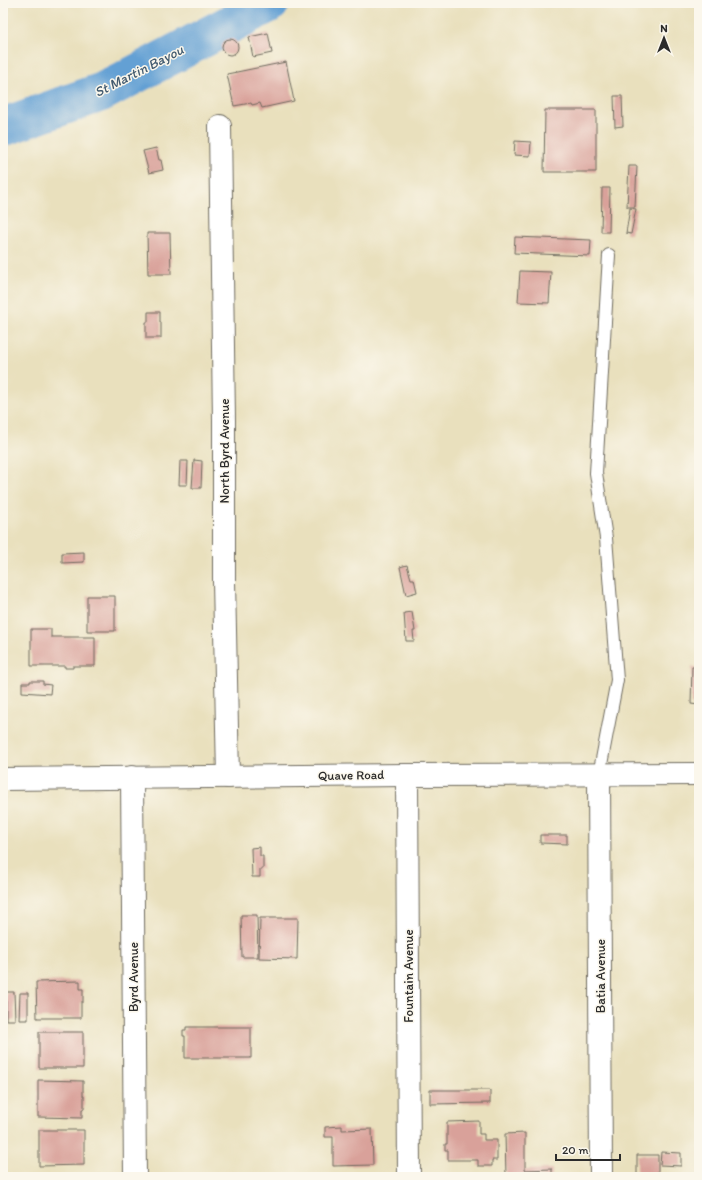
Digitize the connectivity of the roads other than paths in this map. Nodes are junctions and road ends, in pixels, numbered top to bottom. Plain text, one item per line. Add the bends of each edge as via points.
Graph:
1 (220, 126) dead end
2 (609, 255) dead end
3 (699, 774) edge
4 (407, 775) junction
5 (599, 775) junction
6 (132, 777) junction
7 (228, 777) junction
8 (3, 779) edge
9 (135, 1177) edge
10 (409, 1177) edge
11 (601, 1177) edge

1 - 7 street, North Byrd Avenue
2 - 5 lane via 596,473 606,538 617,680
3 - 5 street, Quave Road
4 - 5 street, Quave Road
4 - 7 street, Quave Road
4 - 10 street, Fountain Avenue
5 - 11 street, Batia Avenue
6 - 7 street, Quave Road
6 - 8 street, Quave Road
6 - 9 street, Byrd Avenue

